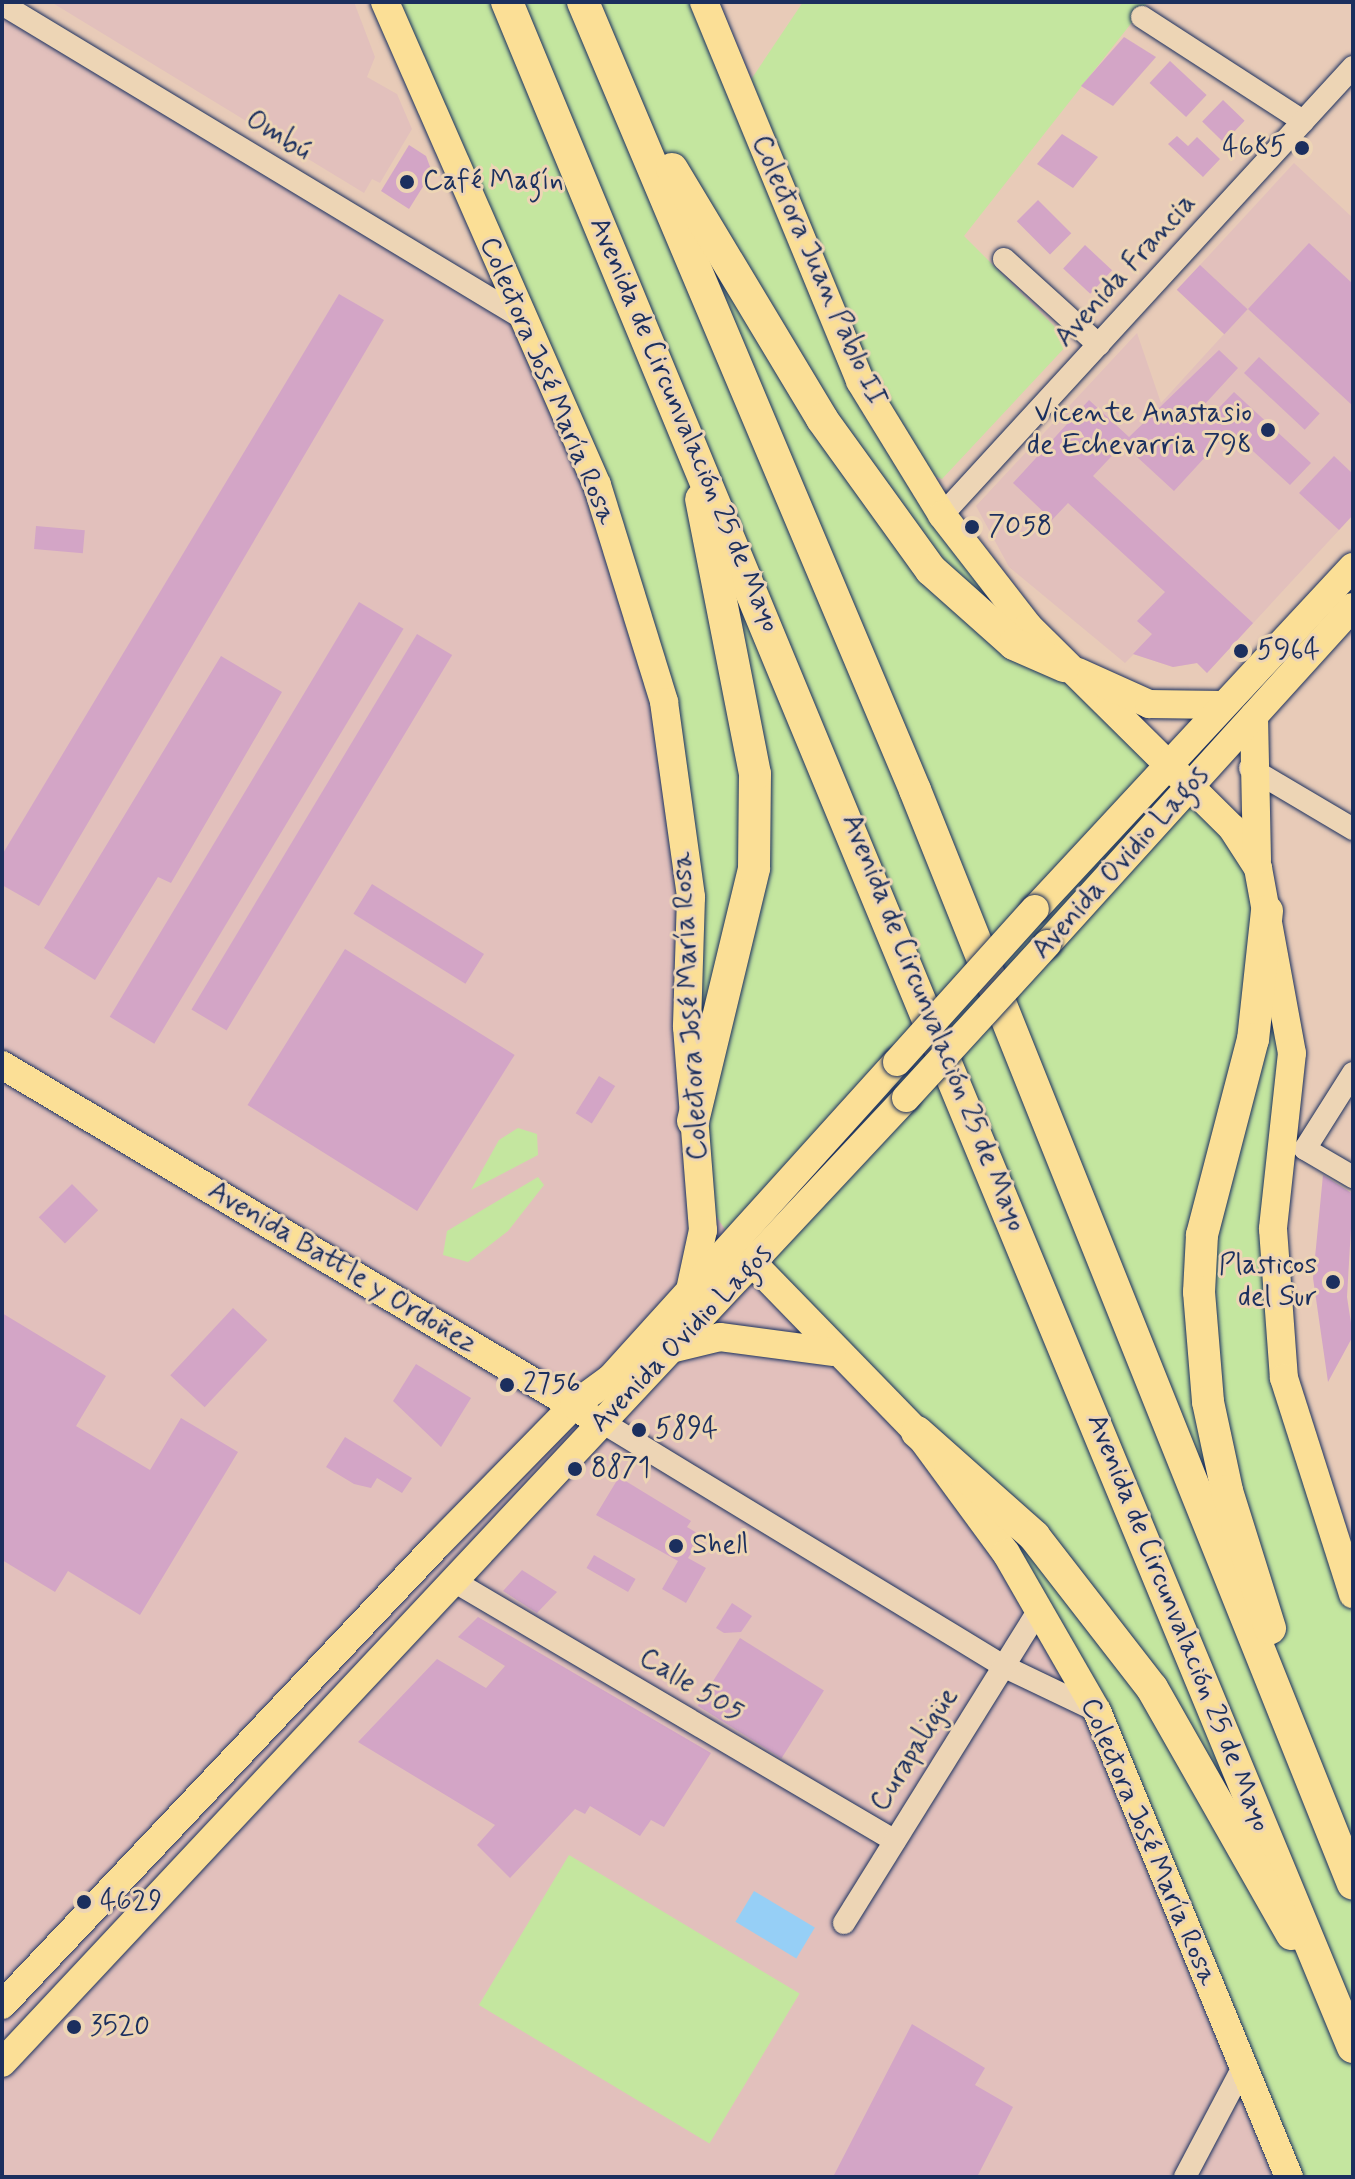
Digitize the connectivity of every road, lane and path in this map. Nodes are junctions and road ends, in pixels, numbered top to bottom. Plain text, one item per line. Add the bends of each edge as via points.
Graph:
1 (385, 2) edge
2 (507, 2) edge
3 (583, 2) edge
4 (704, 2) edge
5 (2, 4) edge
6 (1142, 17) dead end
7 (609, 67) junction
8 (1353, 67) edge
9 (1303, 121) junction
10 (1004, 259) dead end
11 (524, 319) junction
12 (1099, 345) junction
13 (697, 456) junction
14 (942, 515) junction
15 (1353, 567) edge
16 (1353, 607) edge
17 (1064, 666) junction
18 (1222, 705) junction
19 (1254, 716) junction
20 (1165, 765) junction
21 (1250, 768) junction
22 (1190, 787) junction
23 (1353, 829) edge
24 (1258, 868) junction
25 (1267, 911) junction
26 (2, 1065) edge
27 (1353, 1073) edge
28 (693, 1121) junction
29 (1293, 1151) junction
30 (1353, 1177) edge
31 (701, 1193) junction
32 (734, 1243) junction
33 (753, 1265) junction
34 (690, 1290) junction
35 (670, 1349) junction
36 (832, 1352) junction
37 (574, 1405) junction
38 (602, 1422) junction
39 (917, 1432) junction
40 (1345, 1541) edge
41 (457, 1583) junction
42 (1353, 1594) edge
43 (1039, 1610) junction
44 (1003, 1666) junction
45 (1097, 1711) junction
46 (1324, 1812) junction
47 (895, 1841) junction
48 (1353, 1884) edge
49 (844, 1923) dead end
50 (1325, 1981) junction
51 (2, 2005) edge
52 (1353, 2047) edge
53 (2, 2063) edge
54 (1243, 2067) junction
55 (1185, 2177) edge
56 (1289, 2177) edge

1 - 11 main road, Colectora José María Rosa
2 - 13 highway, Avenida de Circunvalación 25 de Mayo
3 - 7 highway
4 - 14 main road, Colectora Juan Pablo II via 860,381
5 - 11 street, Ombú
6 - 9 street
7 - 17 highway via 742,294 882,506 970,609 1014,644
7 - 46 highway via 915,790
8 - 9 street, Avenida Francia
9 - 12 street, Avenida Francia
10 - 12 street
11 - 28 main road, Colectora José María Rosa via 597,485 664,702 691,897
12 - 14 street, Avenida Francia
13 - 28 highway via 755,774 754,868
13 - 50 highway, Avenida de Circunvalación 25 de Mayo
14 - 17 main road, Colectora Juan Pablo II via 981,573
15 - 18 main road, Avenida Ovidio Lagos
16 - 19 main road, Avenida Ovidio Lagos
17 - 18 main road via 1149,704
17 - 20 main road, Colectora Juan Pablo II
18 - 20 main road, Avenida Ovidio Lagos
19 - 21 main road
19 - 22 main road, Avenida Ovidio Lagos
20 - 22 main road, Colectora Juan Pablo II
20 - 32 main road, Avenida Ovidio Lagos, bridge
21 - 23 street
21 - 24 main road
22 - 24 main road, Colectora Juan Pablo II via 1232,828
22 - 33 main road, Avenida Ovidio Lagos, bridge
24 - 25 main road, Colectora Juan Pablo II
25 - 29 main road, Colectora Juan Pablo II via 1292,1053
25 - 46 highway via 1253,1039 1202,1235 1199,1292 1208,1402 1227,1491
26 - 37 main road, Avenida Battle y Ordoñez
27 - 29 street
28 - 31 main road, Colectora José María Rosa
29 - 30 street
29 - 40 main road, Colectora Juan Pablo II via 1273,1294 1284,1378
31 - 32 main road, Colectora José María Rosa
31 - 34 main road via 700,1259
32 - 33 main road, Colectora José María Rosa
32 - 34 main road, Avenida Ovidio Lagos
33 - 35 main road, Avenida Ovidio Lagos
33 - 36 main road, Colectora José María Rosa
34 - 37 main road, Avenida Ovidio Lagos via 611,1378
35 - 36 main road via 720,1337
35 - 38 main road, Avenida Ovidio Lagos
36 - 39 main road, Colectora José María Rosa
37 - 38 main road, Avenida Battle y Ordoñez
37 - 51 main road, Avenida Ovidio Lagos
38 - 41 main road, Avenida Ovidio Lagos
38 - 44 street, Avenida Battle y Ordoñez
39 - 43 main road, Colectora José María Rosa
39 - 50 highway via 1034,1536 1152,1688 1263,1894
40 - 42 main road, Colectora Juan Pablo II
41 - 47 street, Calle 505
41 - 53 main road, Avenida Ovidio Lagos
43 - 44 street, Curapaligüe
43 - 45 main road, Colectora José María Rosa
44 - 45 street, Avenida Battle y Ordoñez
44 - 47 street, Curapaligüe
45 - 54 main road, Colectora José María Rosa
46 - 48 highway
47 - 49 street, Curapaligüe
50 - 52 highway, Avenida de Circunvalación 25 de Mayo
54 - 55 street
54 - 56 main road, Colectora José María Rosa

